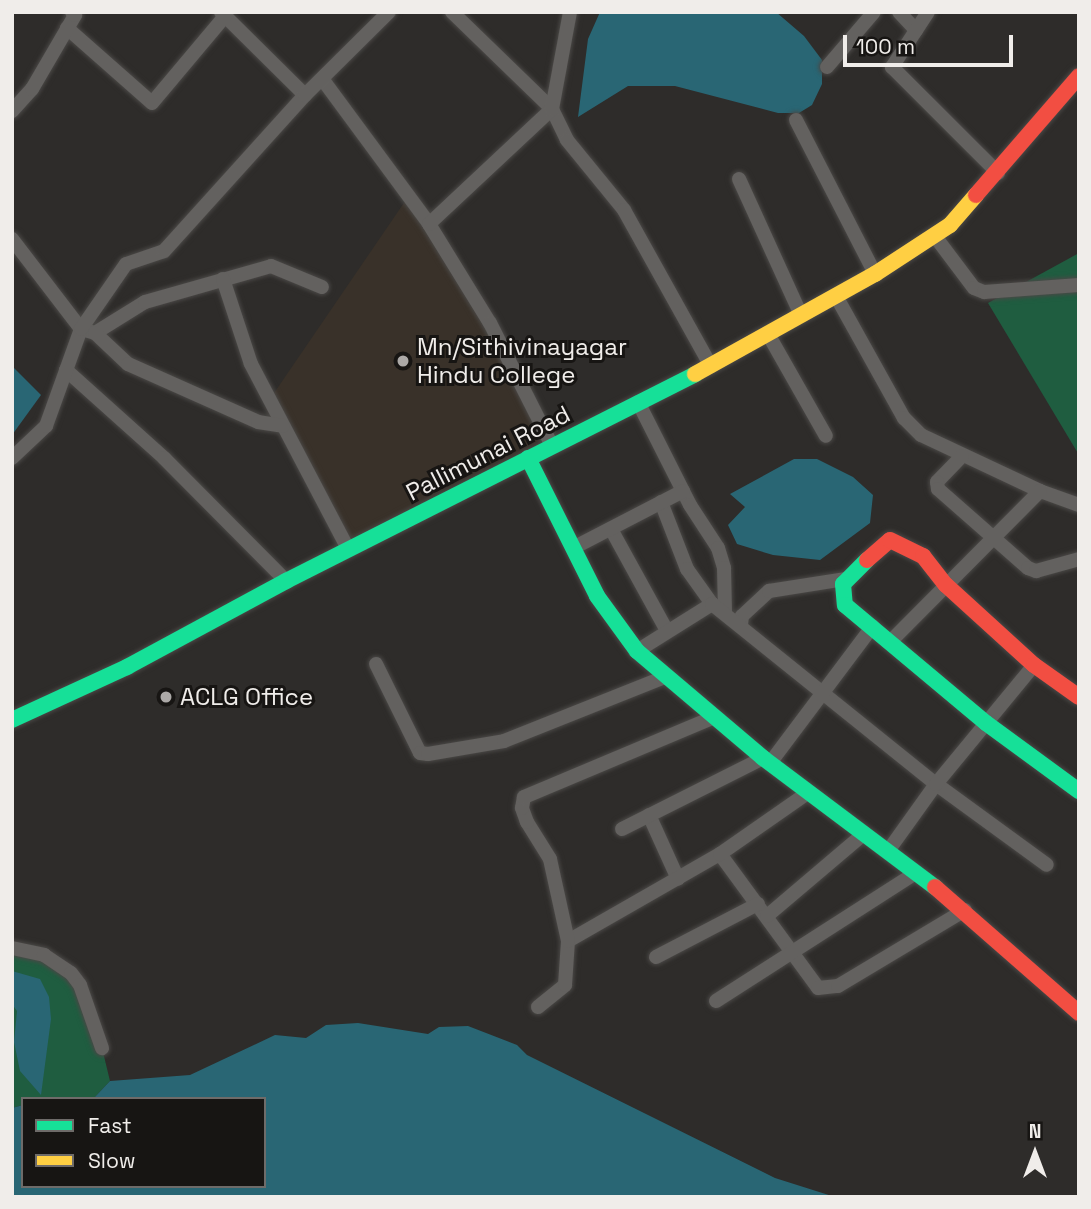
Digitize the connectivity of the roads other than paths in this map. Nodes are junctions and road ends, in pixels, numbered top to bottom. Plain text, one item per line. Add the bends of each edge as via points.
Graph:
1 (72, 12) edge
2 (389, 12) edge
3 (452, 12) edge
4 (570, 12) edge
5 (874, 12) edge
6 (899, 12) edge
7 (928, 12) edge
8 (223, 14) edge
9 (67, 28) junction
10 (916, 30) junction
11 (827, 67) dead end
12 (1079, 76) edge
13 (323, 80) junction
14 (305, 95) junction
15 (552, 109) junction
16 (12, 111) edge
17 (796, 120) dead end
18 (998, 173) junction
19 (739, 178) dead end
20 (429, 224) junction
21 (934, 235) junction
22 (12, 239) edge
23 (875, 274) junction
24 (223, 279) junction
25 (1079, 285) edge
26 (322, 287) dead end
27 (836, 296) junction
28 (801, 315) junction
29 (88, 331) junction
30 (768, 334) junction
31 (711, 366) junction
32 (66, 370) junction
33 (638, 402) junction
34 (283, 426) junction
35 (826, 436) dead end
36 (552, 446) junction
37 (962, 456) junction
38 (12, 458) edge
39 (528, 458) junction
40 (682, 491) junction
41 (1040, 491) junction
42 (661, 502) junction
43 (1079, 505) edge
44 (611, 529) junction
45 (997, 539) junction
46 (572, 548) junction
47 (348, 549) junction
48 (1079, 559) edge
49 (851, 573) junction
50 (286, 581) junction
51 (946, 585) junction
52 (712, 604) junction
53 (725, 612) junction
54 (741, 625) junction
55 (873, 626) junction
56 (666, 629) junction
57 (892, 640) junction
58 (637, 651) junction
59 (376, 664) dead end
60 (1034, 665) junction
61 (665, 677) junction
62 (825, 694) junction
63 (1079, 697) edge
64 (714, 718) junction
65 (12, 720) edge
66 (986, 723) junction
67 (766, 760) junction
68 (936, 784) junction
69 (1079, 791) edge
70 (809, 792) junction
71 (649, 815) junction
72 (622, 829) dead end
73 (864, 833) junction
74 (888, 850) junction
75 (720, 854) junction
76 (1047, 865) dead end
77 (914, 874) junction
78 (677, 878) junction
79 (762, 910) junction
80 (965, 911) junction
81 (568, 941) junction
82 (12, 948) edge
83 (793, 951) junction
84 (656, 957) dead end
85 (716, 1001) dead end
86 (538, 1007) dead end
87 (1079, 1013) edge
88 (102, 1048) dead end

1 - 9 street
2 - 13 street
3 - 15 street
4 - 15 street
5 - 11 street
6 - 10 street
7 - 10 street
8 - 9 street via 152,103
8 - 14 street
9 - 16 street via 32,89
10 - 18 street via 892,67
12 - 18 street, Pallimunai Road
13 - 14 street
13 - 20 street
14 - 29 street via 164,251 126,264
15 - 20 street
15 - 31 street via 567,140 624,210
17 - 23 street
18 - 21 street, Pallimunai Road via 950,225
19 - 28 street
20 - 36 street via 490,323
21 - 23 street, Pallimunai Road
21 - 25 street via 974,288 984,292
22 - 29 street
23 - 27 street, Pallimunai Road
24 - 26 street via 271,266
24 - 29 street via 145,302
24 - 34 street via 251,364
27 - 28 street, Pallimunai Road
27 - 37 street via 904,418 921,435
28 - 30 street, Pallimunai Road
29 - 32 street
29 - 34 street via 128,364 258,422
30 - 31 street, Pallimunai Road
30 - 35 street
31 - 33 street, Pallimunai Road
32 - 38 street via 46,426
32 - 50 street via 164,458
33 - 36 street, Pallimunai Road
33 - 40 street
34 - 47 street
36 - 39 street, Pallimunai Road
37 - 41 street
37 - 45 street via 937,487
39 - 46 street
39 - 47 street, Pallimunai Road
40 - 42 street
40 - 53 street via 718,548 724,568
41 - 43 street
41 - 45 street
42 - 44 street
42 - 52 street via 687,569
44 - 46 street
44 - 56 street
45 - 48 street via 1036,570
45 - 51 street
46 - 58 street via 597,596
47 - 50 street, Pallimunai Road
49 - 51 street via 887,543 923,556
49 - 54 street via 769,591 742,616
49 - 55 street via 845,606
50 - 65 street, Pallimunai Road via 127,667
51 - 57 street
51 - 60 street
52 - 53 street
52 - 56 street
53 - 54 street
54 - 62 street
55 - 57 street
55 - 62 street
56 - 58 street
57 - 66 street
58 - 61 street
59 - 61 street via 420,753 428,754 504,741
60 - 63 street
60 - 66 street
61 - 64 street
62 - 67 street
62 - 68 street
64 - 67 street
64 - 81 street via 524,797 527,822 550,859
66 - 68 street
66 - 69 street
67 - 70 street
67 - 71 street
68 - 74 street
68 - 76 street
70 - 73 street
70 - 75 street
71 - 72 street
71 - 78 street
73 - 74 street
73 - 79 street
74 - 77 street
75 - 78 street
75 - 79 street
77 - 80 street
77 - 83 street
78 - 81 street
79 - 83 street
79 - 84 street
80 - 83 street via 838,986 818,988
80 - 87 street
81 - 86 street via 565,985
82 - 88 street via 44,955 71,973 80,985
83 - 85 street

